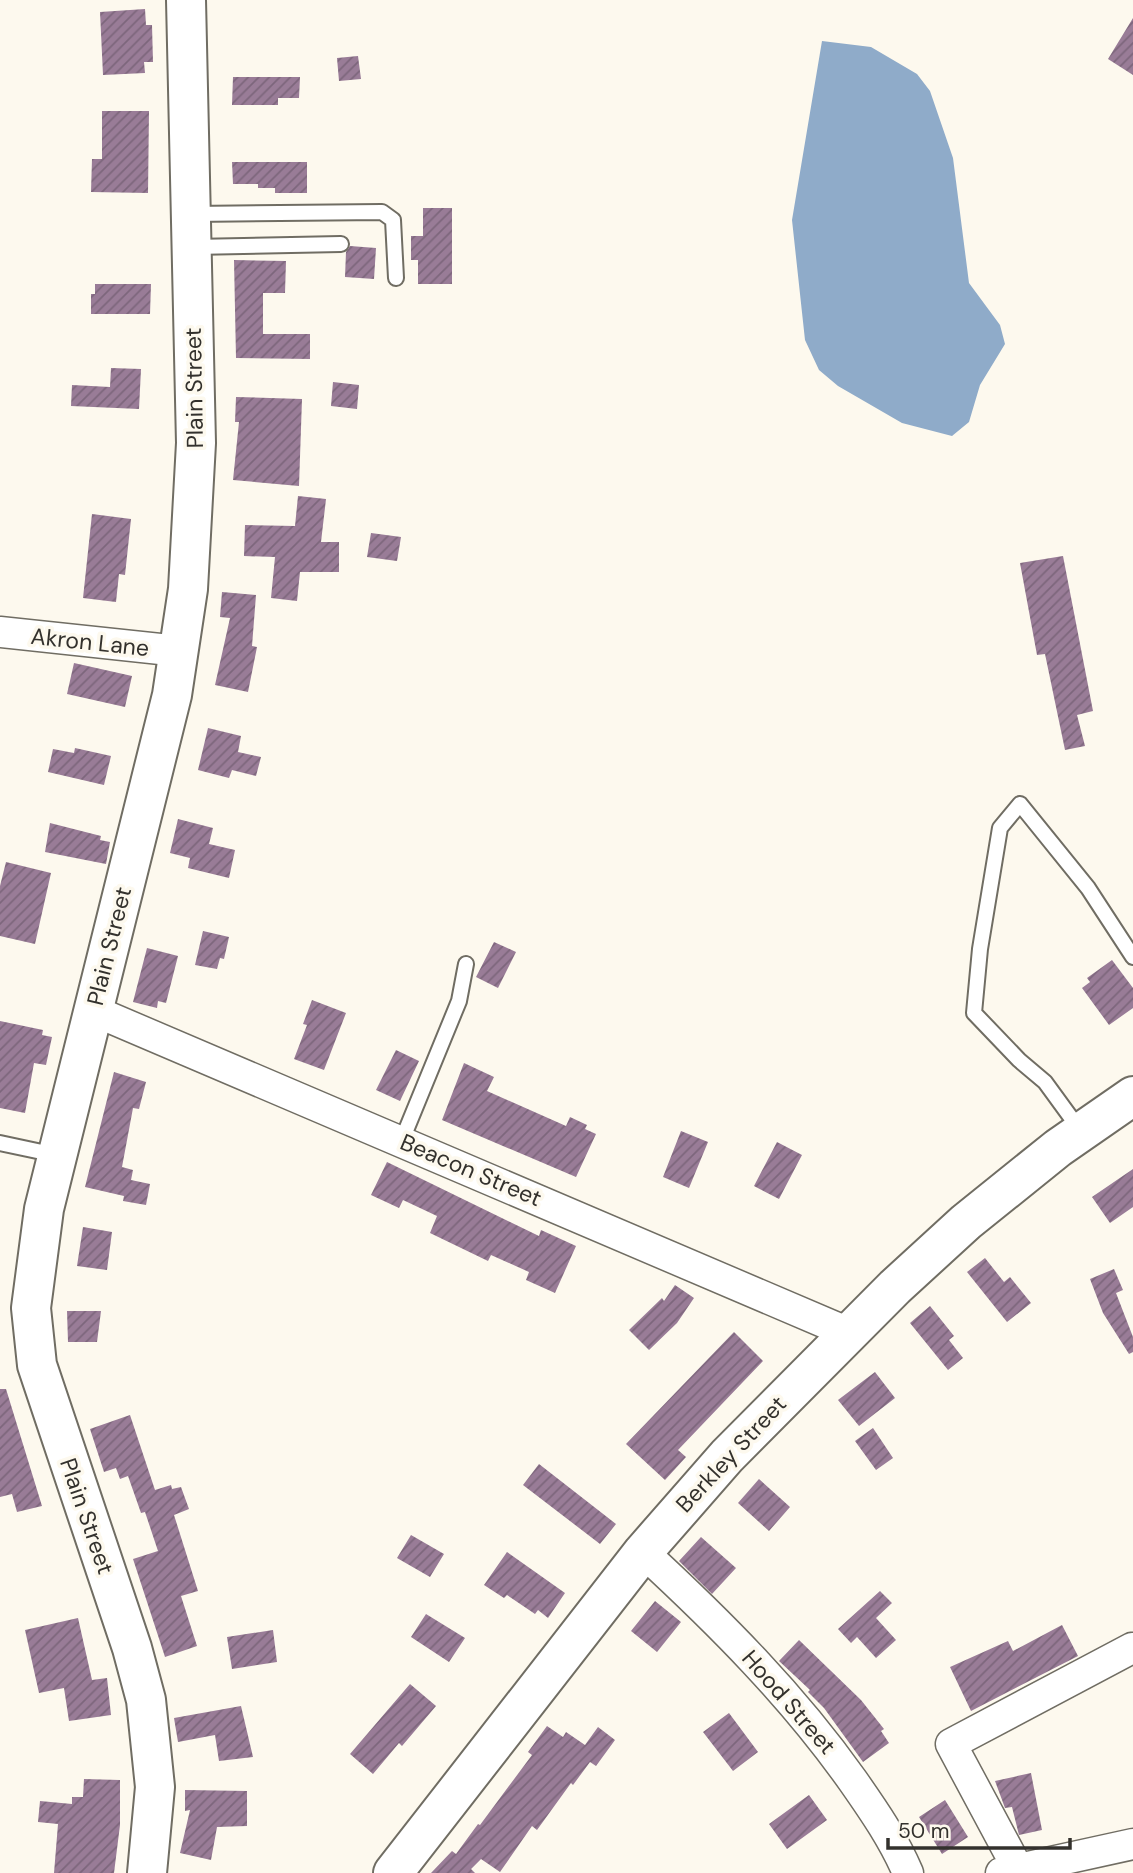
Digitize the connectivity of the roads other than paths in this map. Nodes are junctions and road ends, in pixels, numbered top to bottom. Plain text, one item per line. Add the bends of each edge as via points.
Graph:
1 (186, 0) edge
2 (191, 230) junction
3 (341, 244) dead end
4 (396, 278) dead end
5 (0, 632) edge
6 (179, 651) junction
7 (1133, 957) edge
8 (466, 964) dead end
9 (92, 1010) junction
10 (1133, 1096) edge
11 (1081, 1131) junction
12 (401, 1140) junction
13 (0, 1143) edge
14 (58, 1155) junction
15 (849, 1333) junction
16 (643, 1552) junction
17 (1132, 1648) edge
18 (1133, 1844) edge
19 (1010, 1871) edge
20 (147, 1873) edge
21 (393, 1873) edge
22 (908, 1873) edge

1 - 2 main road, Plain Street
2 - 3 lane
2 - 4 lane via 316,210 386,213 395,232
2 - 6 main road, Plain Street via 196,443 188,589
5 - 6 street, Akron Lane
6 - 9 main road, Plain Street via 172,695
7 - 11 lane via 1088,888 1020,804 1000,828 974,1013 1045,1082
8 - 12 lane via 459,1001
9 - 12 street, Beacon Street
9 - 14 main road, Plain Street
10 - 11 main road, Berkley Street
11 - 15 main road, Berkley Street via 984,1206
12 - 15 street, Beacon Street
13 - 14 lane
14 - 20 main road, Plain Street via 36,1254 32,1336 56,1427 146,1700 155,1787
15 - 16 main road, Berkley Street via 727,1456
16 - 21 main road, Berkley Street
16 - 22 street, Hood Street via 800,1710 880,1820
17 - 19 street via 951,1744
18 - 19 street

